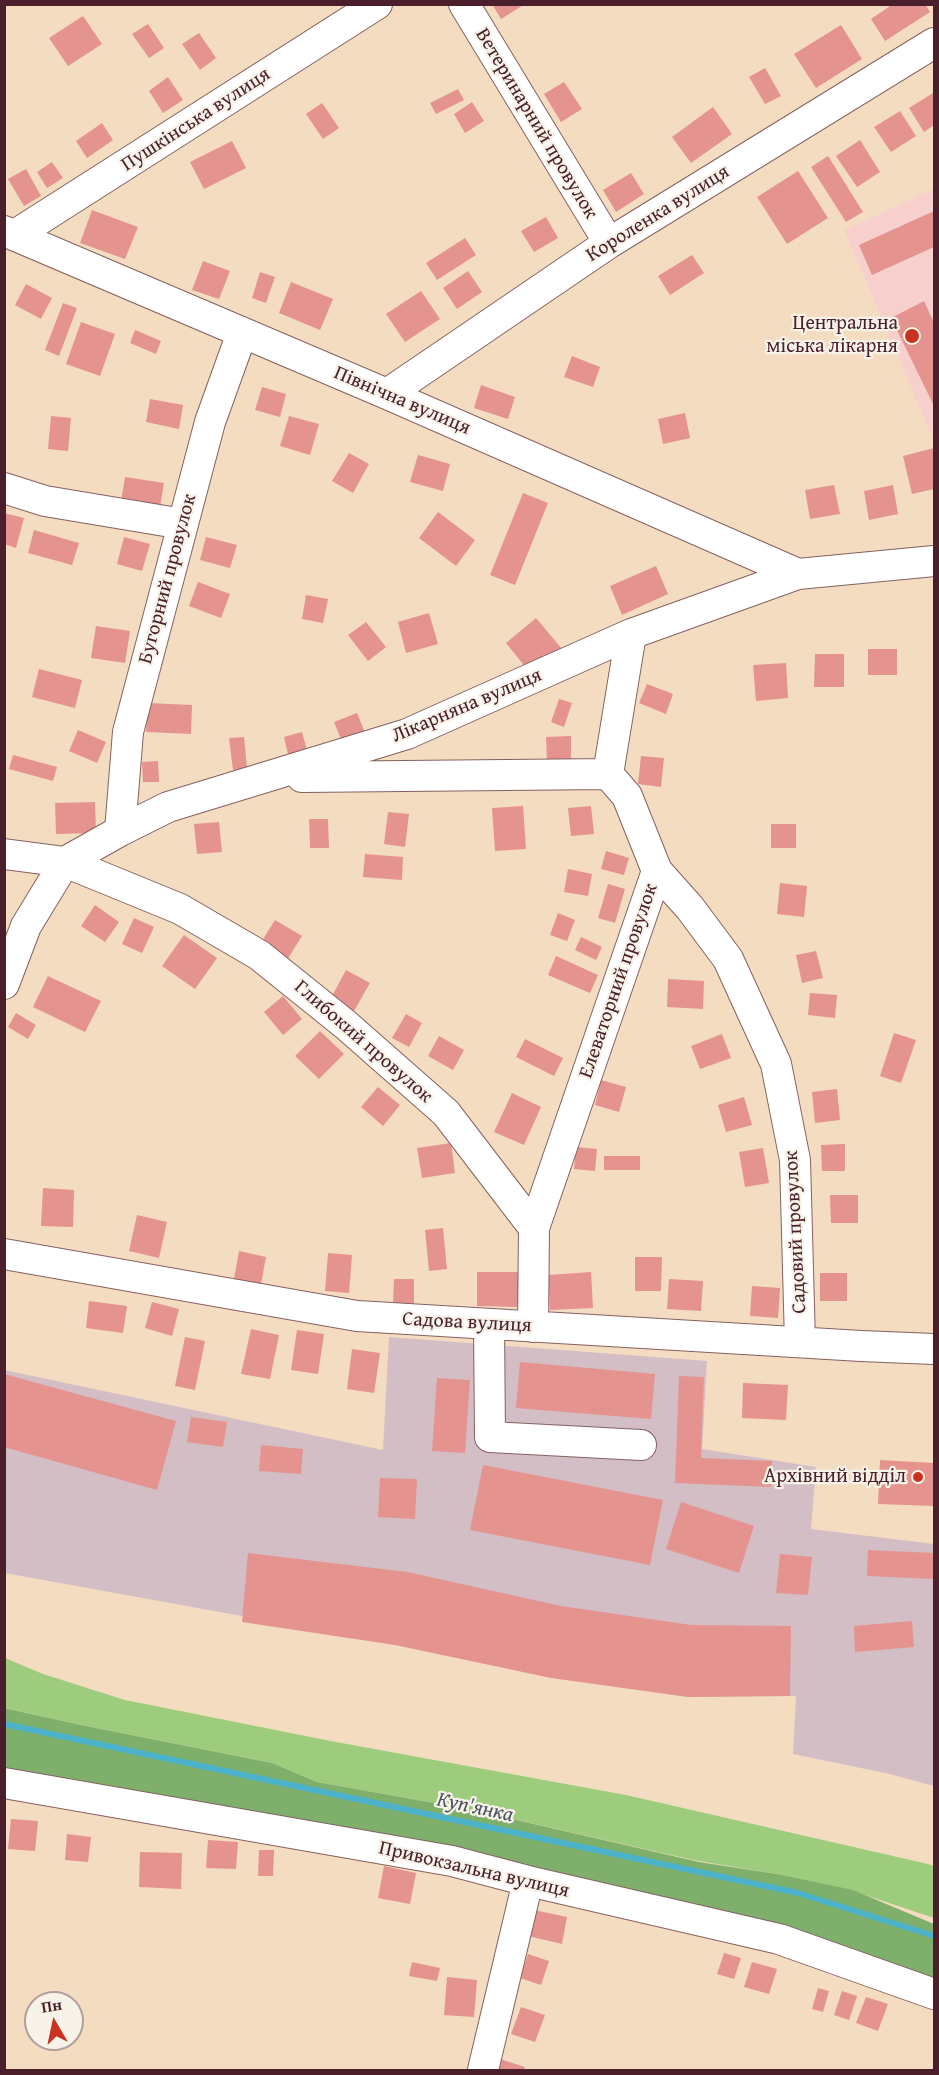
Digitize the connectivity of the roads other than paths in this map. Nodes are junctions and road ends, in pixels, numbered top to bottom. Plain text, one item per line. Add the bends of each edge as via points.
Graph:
1 (377, 4) edge
2 (464, 4) edge
3 (934, 43) edge
4 (10, 233) edge
5 (609, 243) junction
6 (242, 333) junction
7 (387, 394) junction
8 (4, 488) edge
9 (183, 524) junction
10 (934, 561) edge
11 (798, 574) junction
12 (631, 634) junction
13 (608, 774) junction
14 (272, 777) junction
15 (120, 831) junction
16 (4, 854) edge
17 (65, 862) junction
18 (657, 871) junction
19 (4, 984) edge
20 (534, 1228) junction
21 (4, 1254) edge
22 (489, 1324) junction
23 (533, 1327) junction
24 (800, 1342) junction
25 (934, 1348) edge
26 (641, 1445) dead end
27 (4, 1783) edge
28 (528, 1881) junction
29 (934, 1994) edge
30 (483, 2070) edge

1 - 4 street, Пушкінська вулиця
2 - 5 street, Ветеринарний провулок
3 - 5 street, Короленка вулиця
4 - 6 street, Північна вулиця
5 - 7 street, Короленка вулиця
6 - 7 street, Північна вулиця
6 - 9 street, Бугорний провулок via 210,422
7 - 11 street, Північна вулиця
8 - 9 street via 45,501
9 - 15 street, Бугорний провулок via 128,732
10 - 11 street, Лікарняна вулиця
11 - 12 street, Лікарняна вулиця
12 - 13 street
12 - 14 street, Лікарняна вулиця via 407,734
13 - 14 street
13 - 18 street, Елеваторний провулок via 627,796
14 - 15 street, Лікарняна вулиця via 168,807
15 - 17 street, Лікарняна вулиця
16 - 17 street
17 - 19 street via 26,926
17 - 20 street, Глибокий провулок via 180,909 259,955 446,1113
18 - 20 street, Елеваторний провулок
18 - 24 street, Садовий провулок via 728,958 776,1064 795,1160
20 - 23 street
21 - 22 street, Садова вулиця via 357,1316
22 - 23 street, Садова вулиця
22 - 26 street via 490,1437
23 - 24 street, Садова вулиця
24 - 25 street, Садова вулиця
27 - 28 street, Привокзальна вулиця via 452,1861
28 - 29 street, Привокзальна вулиця via 779,1940
28 - 30 street

